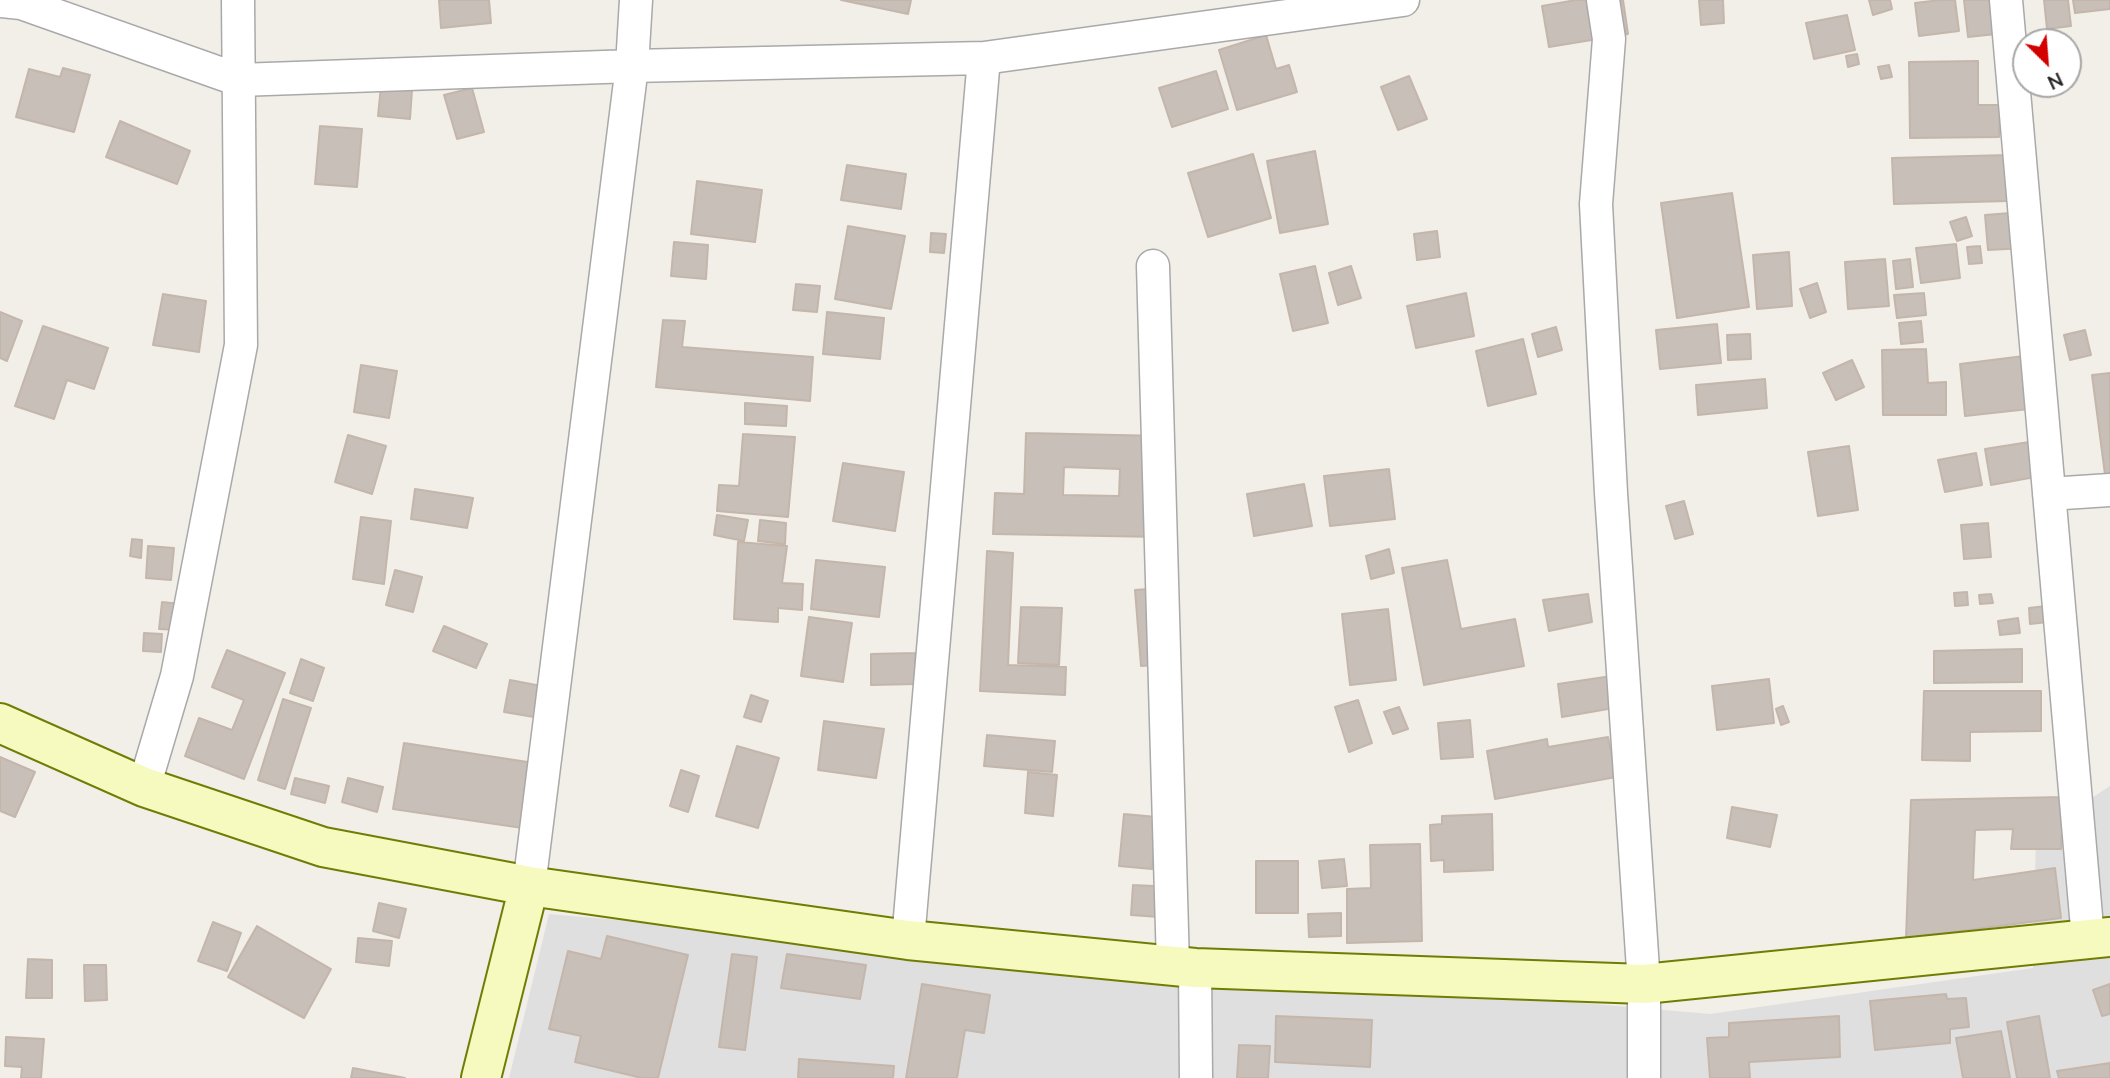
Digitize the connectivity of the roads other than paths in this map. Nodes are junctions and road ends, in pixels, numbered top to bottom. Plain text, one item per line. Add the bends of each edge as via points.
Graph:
1 (238, 0) edge
2 (636, 0) edge
3 (1403, 0) edge
4 (1603, 0) edge
5 (2006, 0) edge
6 (0, 1) edge
7 (984, 58) junction
8 (632, 66) junction
9 (239, 80) junction
10 (1153, 266) dead end
11 (2110, 490) edge
12 (2049, 494) junction
13 (0, 723) edge
14 (145, 787) junction
15 (529, 886) junction
16 (2099, 938) edge
17 (908, 940) junction
18 (1184, 966) junction
19 (1644, 984) junction
20 (481, 1078) edge
21 (1196, 1078) edge
22 (1644, 1078) edge

1 - 9 street
2 - 8 street
3 - 7 street
4 - 19 street via 1609,39 1595,204
5 - 12 street
6 - 9 street via 21,3
7 - 8 street
7 - 17 street
8 - 9 street
8 - 15 street
9 - 14 street via 241,345 177,676
10 - 18 street
11 - 12 street
12 - 16 street
13 - 14 street
14 - 15 street via 323,847
15 - 17 street
15 - 20 street
16 - 19 street
17 - 18 street
18 - 19 street
18 - 21 street
19 - 22 street

